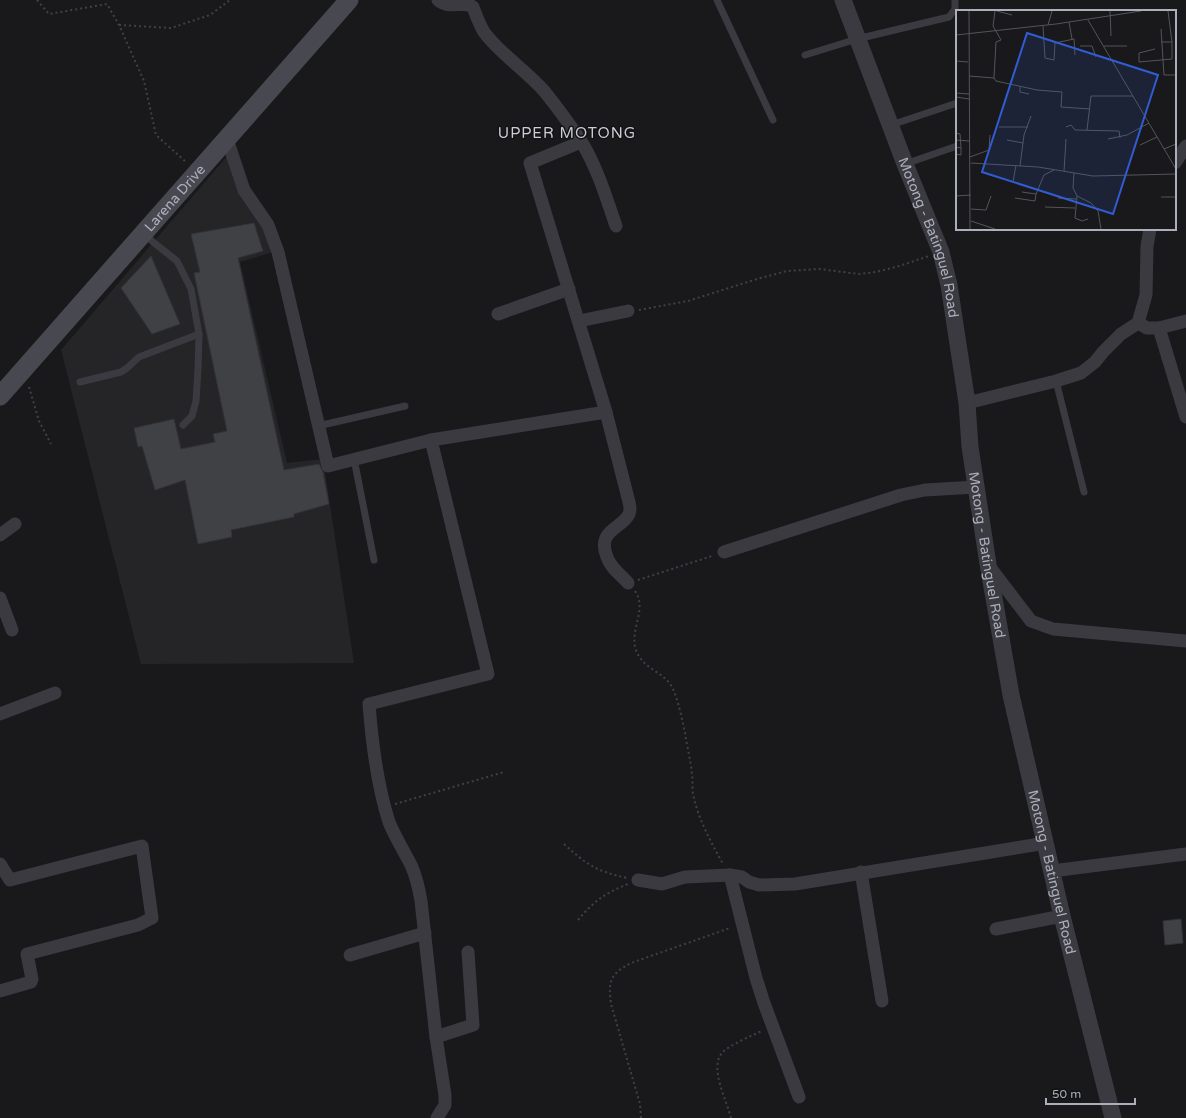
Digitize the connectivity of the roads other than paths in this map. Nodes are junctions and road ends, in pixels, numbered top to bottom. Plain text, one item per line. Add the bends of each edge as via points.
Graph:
1 (349, 0) edge
2 (438, 0) edge
3 (717, 0) edge
4 (843, 0) edge
5 (955, 0) edge
6 (857, 39) junction
7 (805, 55) dead end
8 (956, 103) edge
9 (772, 120) dead end
10 (891, 125) junction
11 (227, 138) junction
12 (581, 142) junction
13 (956, 146) edge
14 (1186, 146) edge
15 (1176, 161) edge
16 (905, 164) junction
17 (616, 226) dead end
18 (1150, 230) edge
19 (144, 233) junction
20 (569, 289) junction
21 (628, 311) road end
22 (498, 314) dead end
23 (579, 321) junction
24 (1186, 321) edge
25 (1138, 323) junction
26 (1159, 328) junction
27 (199, 334) junction
28 (1056, 381) junction
29 (80, 382) dead end
30 (0, 396) edge
31 (967, 403) junction
32 (405, 406) dead end
33 (606, 412) junction
34 (1186, 417) edge
35 (183, 425) dead end
36 (318, 426) junction
37 (431, 440) junction
38 (354, 459) junction
39 (976, 487) junction
40 (1084, 492) dead end
41 (15, 524) dead end
42 (0, 535) edge
43 (724, 552) road end
44 (374, 560) dead end
45 (988, 564) junction
46 (628, 583) road end
47 (0, 598) edge
48 (12, 630) dead end
49 (1186, 641) edge
50 (55, 693) dead end
51 (0, 714) edge
52 (1046, 843) junction
53 (1186, 854) edge
54 (0, 864) edge
55 (1052, 870) junction
56 (860, 872) junction
57 (730, 875) junction
58 (638, 880) road end
59 (1062, 916) junction
60 (996, 929) dead end
61 (425, 933) junction
62 (468, 952) dead end
63 (350, 956) dead end
64 (0, 991) edge
65 (882, 1001) dead end
66 (436, 1037) junction
67 (799, 1097) dead end
68 (437, 1118) edge
69 (1112, 1118) edge

1 - 11 main road, Larena Drive
2 - 12 street via 450,5 470,3 484,31 545,92
3 - 9 lane
4 - 6 street, Motong - Batinguel Road
5 - 6 lane via 955,9 949,17
6 - 7 lane
6 - 10 street, Motong - Batinguel Road
8 - 10 lane
10 - 16 street, Motong - Batinguel Road
11 - 19 main road, Larena Drive
11 - 36 street via 244,190 273,236
12 - 17 street via 604,191
12 - 20 street via 530,163
13 - 16 lane
14 - 15 street
16 - 31 street, Motong - Batinguel Road via 941,252 949,285
18 - 25 street via 1146,294
19 - 27 lane via 177,261 191,289
19 - 30 main road, Larena Drive
20 - 22 street
20 - 23 street
21 - 23 street
23 - 33 street
24 - 26 street
25 - 26 street via 1147,328
25 - 28 street via 1121,334 1081,373
26 - 34 street
27 - 29 lane via 139,357 121,372
27 - 35 lane via 196,401 192,416
28 - 31 street
28 - 40 lane
31 - 39 street, Motong - Batinguel Road
32 - 36 lane
33 - 37 street
33 - 46 street via 630,509 628,516 606,537 604,548 607,558
36 - 38 street via 328,466
37 - 38 street
37 - 61 street via 488,674 369,704 371,731 385,806 395,836 412,866 418,884
38 - 44 lane
39 - 43 street via 925,490 901,495
39 - 45 street, Motong - Batinguel Road
41 - 42 street
45 - 49 street via 1031,621 1053,629
45 - 52 street, Motong - Batinguel Road via 1011,695
47 - 48 street
50 - 51 street
52 - 55 street, Motong - Batinguel Road
52 - 56 street
53 - 55 street
54 - 64 street via 10,880 142,846 152,918 138,925 27,954 31,982
55 - 59 street, Motong - Batinguel Road
56 - 57 street via 815,881 775,885 759,885
56 - 65 street
57 - 58 street via 685,877 662,884
57 - 67 street via 756,978
59 - 60 street
59 - 69 street, Motong - Batinguel Road
61 - 63 street
61 - 66 street
62 - 66 street via 473,1025
66 - 68 street via 445,1095 445,1105

